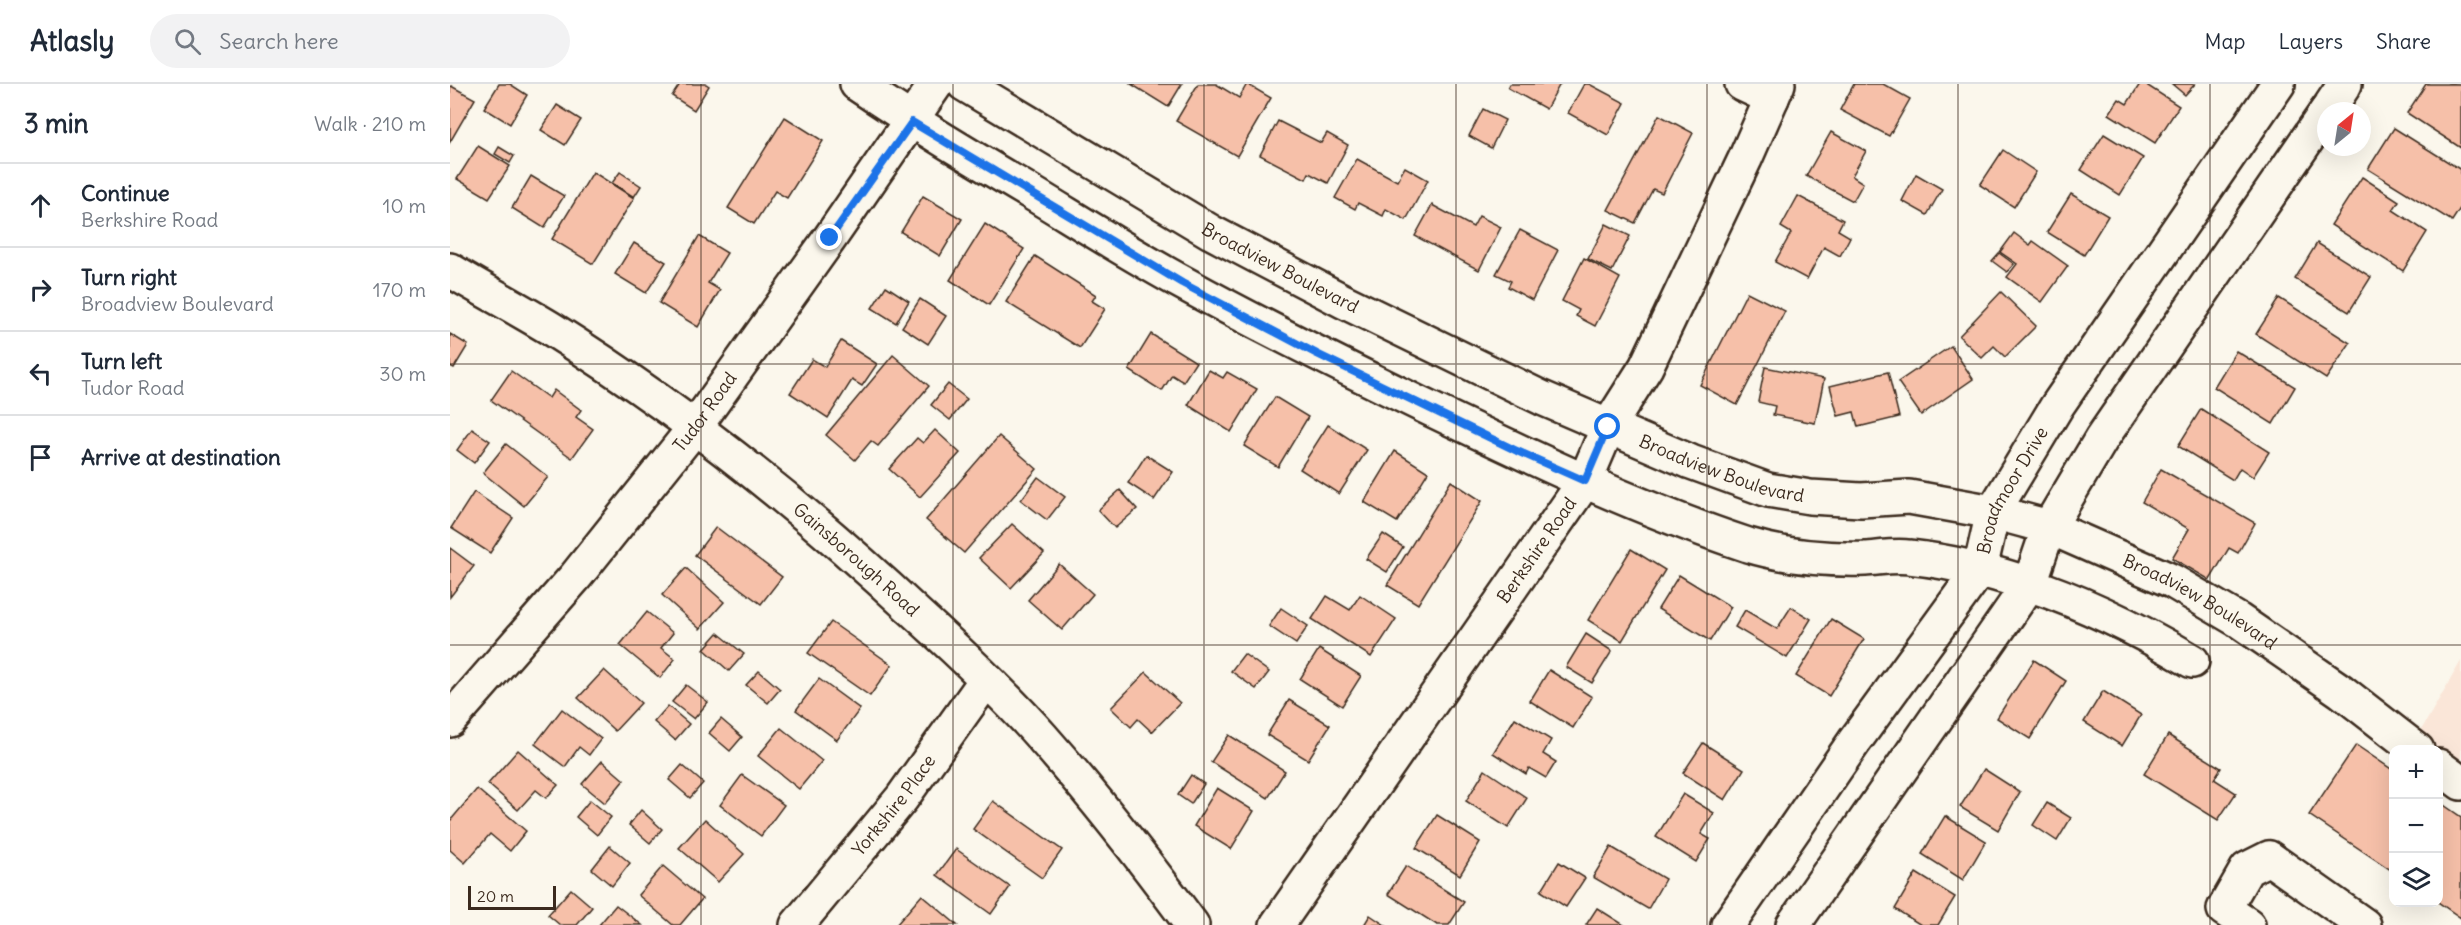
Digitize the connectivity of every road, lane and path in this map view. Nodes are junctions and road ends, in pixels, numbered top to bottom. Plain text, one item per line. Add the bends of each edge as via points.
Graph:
1 (857, 84) edge
2 (936, 84) edge
3 (964, 84) edge
4 (1742, 84) edge
5 (2278, 84) edge
6 (1775, 91) edge
7 (2333, 97) edge
8 (912, 122) junction
9 (450, 270) edge
10 (695, 427) junction
11 (1608, 427) junction
12 (1585, 481) junction
13 (2022, 520) junction
14 (2005, 576) junction
15 (2192, 661) dead end
16 (986, 680) junction
17 (450, 720) edge
18 (2411, 745) edge
19 (2443, 769) edge
20 (2461, 783) edge
21 (797, 925) edge
22 (1192, 925) edge
23 (1277, 925) edge
24 (1728, 925) edge
25 (1793, 925) edge
26 (2248, 925) edge
27 (2364, 925) edge

1 - 8 street
2 - 8 street, Tudor Road
3 - 11 street, Broadview Boulevard via 1211,232 1343,301
4 - 6 street
5 - 13 street, Broadmoor Drive via 2057,406
6 - 11 street, Berkshire Road via 1646,368
7 - 13 street, Broadmoor Drive via 2102,438
8 - 10 street, Tudor Road
8 - 12 street via 1182,283 1317,354
9 - 10 street, Gainsborough Road via 550,328
10 - 16 street, Gainsborough Road via 859,561
10 - 17 street, Tudor Road via 576,576
11 - 12 street, Berkshire Road
11 - 13 street, Broadview Boulevard via 1768,489 1841,499 1908,497
12 - 14 street via 1752,546 1803,556 1906,556
12 - 23 street, Berkshire Road
13 - 14 street, Broadmoor Drive
13 - 14 street, Broadmoor Drive
13 - 18 street, Broadview Boulevard via 2172,581 2341,691
14 - 15 street via 2145,634
14 - 24 street, Broadmoor Drive via 1854,742
14 - 25 street, Broadmoor Drive
16 - 21 street, Yorkshire Place via 902,798
16 - 22 street, Gainsborough Road via 1040,735 1124,833
19 - 20 street
26 - 27 street via 2224,909 2247,869 2269,858

